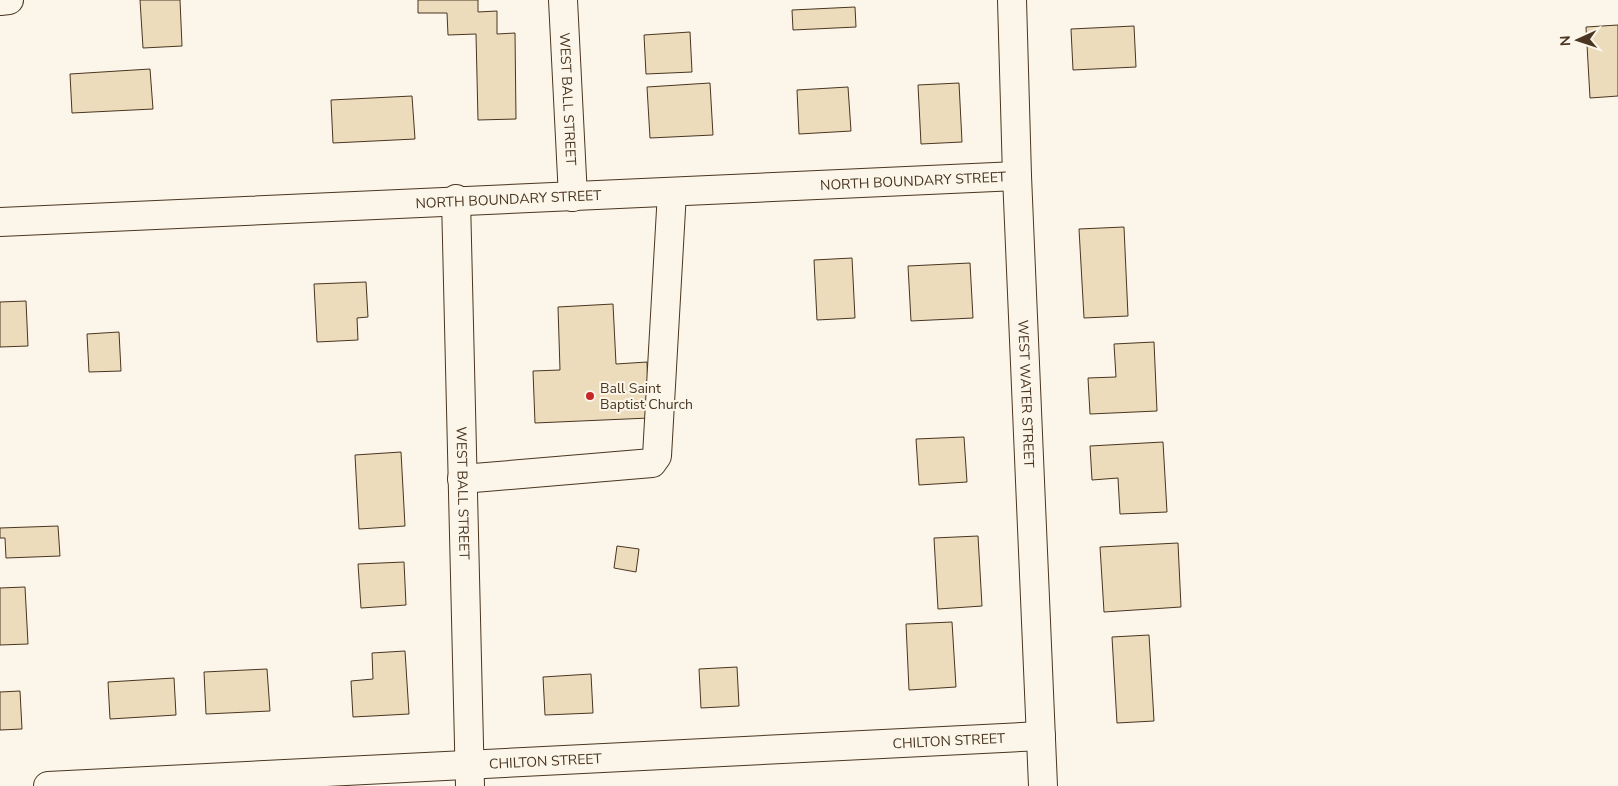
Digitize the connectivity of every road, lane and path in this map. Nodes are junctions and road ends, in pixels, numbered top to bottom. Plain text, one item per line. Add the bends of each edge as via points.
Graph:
1 (0, 0) edge
2 (9, 0) edge
3 (563, 0) edge
4 (1012, 0) edge
5 (1017, 176) junction
6 (672, 192) junction
7 (573, 197) junction
8 (456, 200) junction
9 (0, 222) edge
10 (462, 479) junction
11 (1041, 736) junction
12 (470, 775) edge
13 (48, 786) edge
14 (1043, 786) edge

1 - 2 street
3 - 7 street, WEST BALL STREET
4 - 5 street, WEST WATER STREET
5 - 6 street, NORTH BOUNDARY STREET
5 - 11 street, WEST WATER STREET
6 - 7 street, NORTH BOUNDARY STREET
6 - 10 street via 657,456 652,463
7 - 8 street, NORTH BOUNDARY STREET
8 - 9 street, NORTH BOUNDARY STREET
8 - 10 street, WEST BALL STREET
10 - 12 street, WEST BALL STREET
11 - 12 street, CHILTON STREET
11 - 14 street, WEST WATER STREET
12 - 13 street, CHILTON STREET

